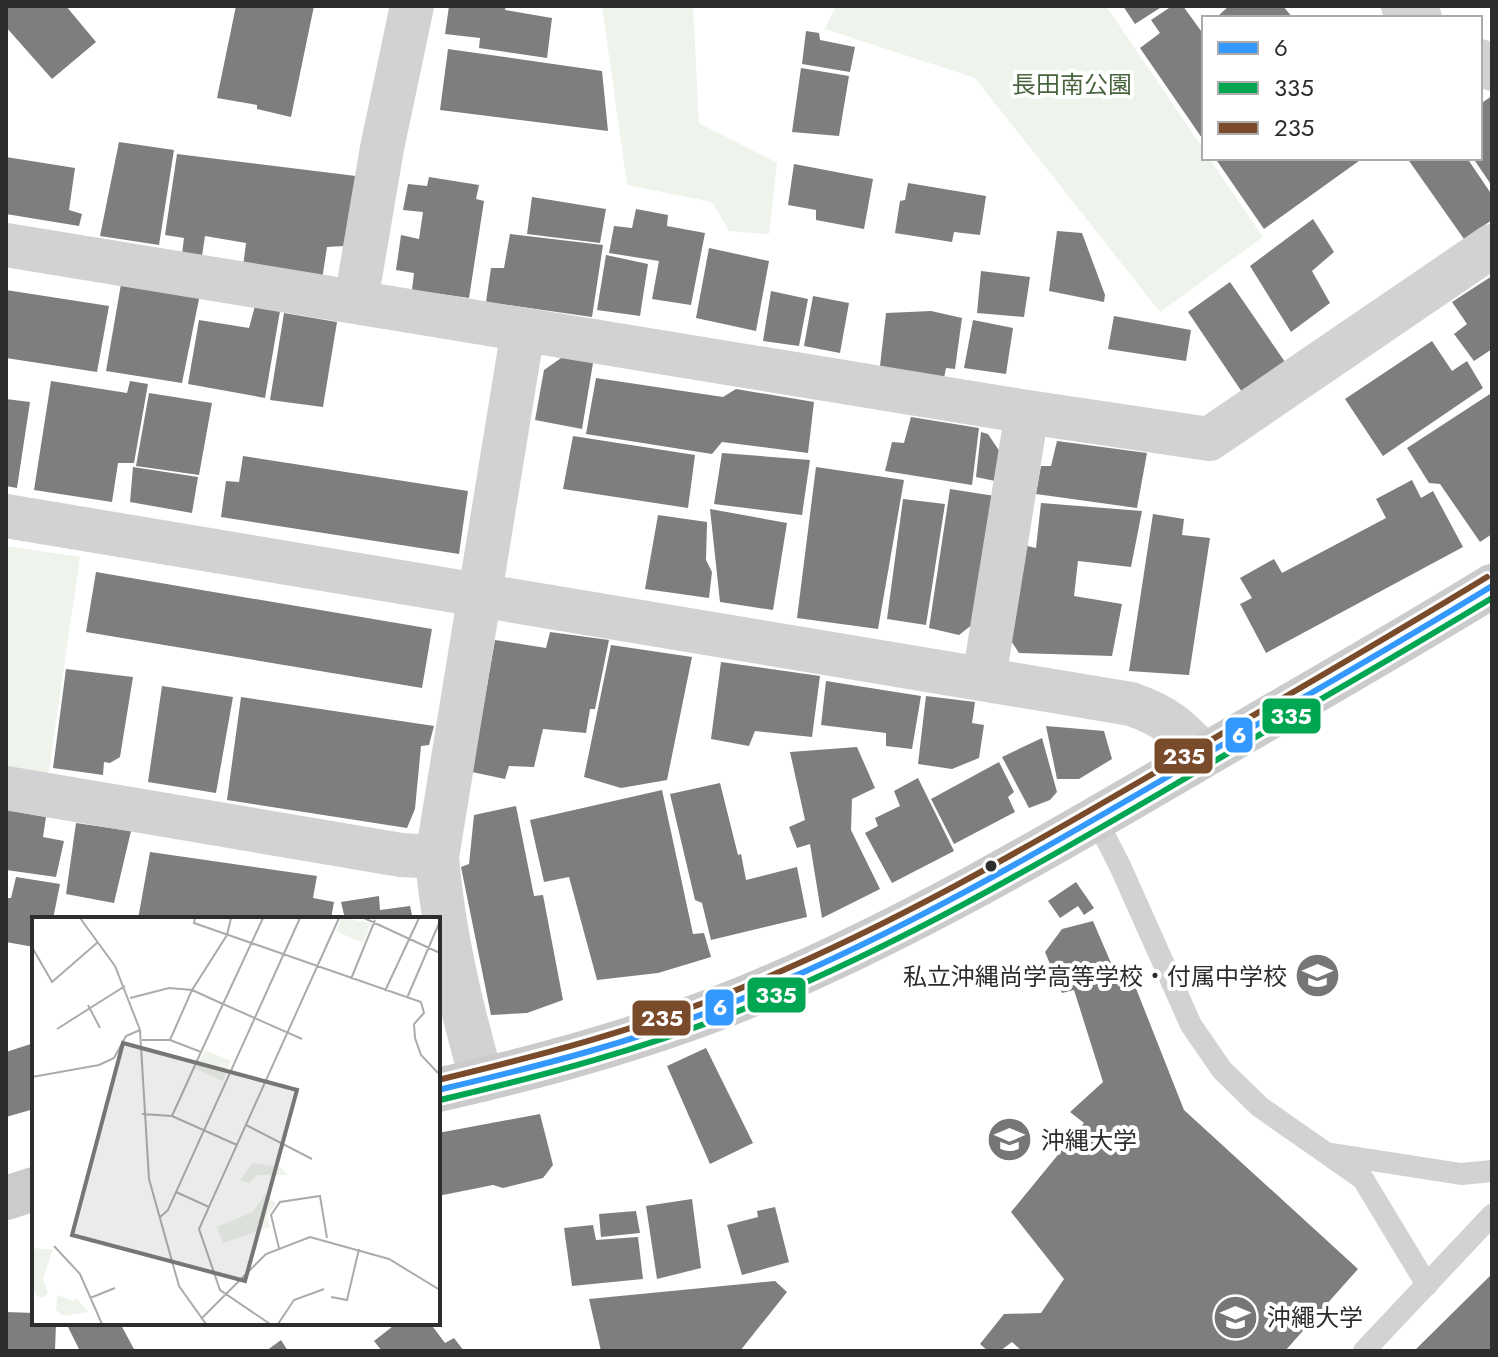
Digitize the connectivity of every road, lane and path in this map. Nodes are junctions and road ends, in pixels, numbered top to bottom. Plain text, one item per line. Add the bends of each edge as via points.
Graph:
1 (412, 6) edge
2 (6, 245) edge
3 (1492, 246) edge
4 (356, 301) junction
5 (523, 330) junction
6 (1027, 412) junction
7 (6, 516) edge
8 (1492, 586) edge
9 (480, 594) junction
10 (984, 678) junction
11 (1204, 755) junction
12 (6, 788) edge
13 (1096, 819) junction
14 (437, 857) junction
15 (482, 1080) junction
16 (440, 1090) edge
17 (1326, 1153) junction
18 (1492, 1171) edge
19 (32, 1190) edge
20 (6, 1198) edge
21 (1492, 1215) edge
22 (1427, 1285) junction
23 (1364, 1351) edge

1 - 4 street
2 - 4 street
3 - 6 street via 1209,439
4 - 5 street
5 - 6 street
5 - 9 street
6 - 10 street
7 - 9 street
8 - 11 main road
9 - 10 street
9 - 14 street
10 - 11 street via 1131,704 1159,714
11 - 13 main road
12 - 14 street
13 - 15 main road via 938,908 738,1000 634,1037
13 - 17 lane via 1191,1025 1222,1070 1260,1107
14 - 15 street via 466,1022
15 - 16 main road
17 - 18 lane via 1461,1174
17 - 22 lane via 1363,1179
19 - 20 main road
21 - 22 lane
22 - 23 lane

